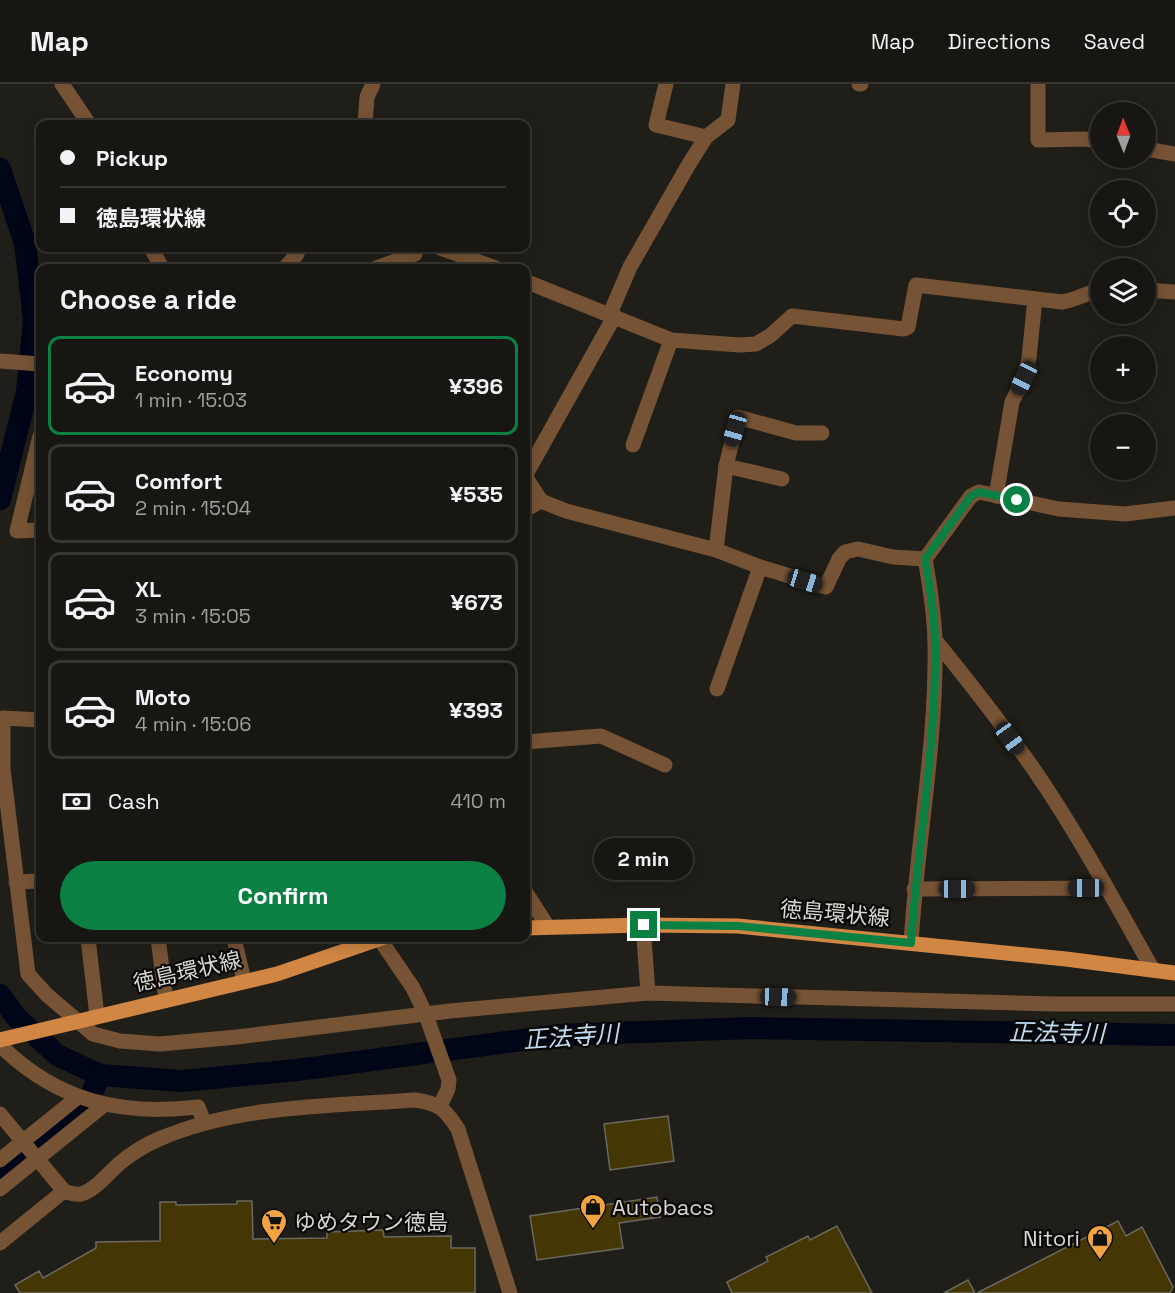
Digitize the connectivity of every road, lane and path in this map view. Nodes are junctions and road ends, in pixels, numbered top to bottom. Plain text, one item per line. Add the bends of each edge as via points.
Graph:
1 (62, 84) edge
2 (373, 84) edge
3 (666, 84) edge
4 (733, 84) edge
5 (1038, 84) edge
6 (86, 120) edge
7 (365, 120) edge
8 (706, 137) junction
9 (1090, 140) edge
10 (1156, 151) edge
11 (1175, 154) edge
12 (297, 252) edge
13 (412, 252) edge
14 (451, 252) edge
15 (288, 264) edge
16 (385, 264) edge
17 (484, 264) edge
18 (530, 282) edge
19 (1156, 291) edge
20 (1175, 292) edge
21 (1090, 293) edge
22 (1035, 299) junction
23 (614, 317) junction
24 (671, 340) junction
25 (2, 361) edge
26 (36, 364) edge
27 (822, 433) dead end
28 (633, 445) dead end
29 (36, 453) edge
30 (726, 466) junction
31 (530, 467) edge
32 (782, 479) dead end
33 (530, 484) edge
34 (996, 496) junction
35 (540, 501) junction
36 (530, 507) edge
37 (1175, 508) edge
38 (36, 530) edge
39 (716, 550) junction
40 (925, 559) junction
41 (760, 567) junction
42 (935, 640) junction
43 (717, 689) dead end
44 (36, 720) edge
45 (530, 742) edge
46 (665, 765) dead end
47 (36, 880) edge
48 (16, 882) junction
49 (1107, 888) junction
50 (914, 889) junction
51 (530, 899) edge
52 (644, 925) junction
53 (548, 927) junction
54 (530, 928) edge
55 (88, 942) edge
56 (159, 942) edge
57 (235, 942) edge
58 (369, 942) edge
59 (383, 942) edge
60 (911, 943) junction
61 (1153, 970) junction
62 (1175, 974) edge
63 (244, 981) junction
64 (648, 993) junction
65 (166, 1000) junction
66 (1175, 1004) edge
67 (97, 1016) junction
68 (427, 1018) junction
69 (71, 1022) junction
70 (0, 1042) edge
71 (79, 1097) junction
72 (100, 1104) junction
73 (440, 1106) junction
74 (0, 1114) edge
75 (204, 1122) junction
76 (30, 1152) junction
77 (0, 1160) edge
78 (0, 1189) edge
79 (64, 1191) junction
80 (0, 1243) edge
81 (510, 1293) edge

1 - 6 street
2 - 7 street via 367,97
3 - 8 street via 656,125
4 - 8 street via 728,120
5 - 9 street via 1038,140
8 - 23 street via 630,267 612,309
10 - 11 street
12 - 15 street
13 - 16 street
14 - 17 street
18 - 23 street
19 - 20 street
21 - 22 street via 1062,302
22 - 24 street via 916,285 908,327 904,329 792,316 756,344
22 - 34 street via 1029,358 1012,402
23 - 24 street
23 - 31 street
24 - 28 street
25 - 26 street
27 - 30 street via 796,433 738,417
29 - 38 street via 17,531
30 - 32 street
30 - 39 street
33 - 35 street
34 - 37 street via 1059,509 1125,514
34 - 40 street via 979,492 971,496
35 - 36 street
35 - 39 street
39 - 41 street
40 - 41 street via 858,549 845,552 826,587
40 - 42 street
41 - 43 street
42 - 49 street via 1047,788
42 - 50 street via 929,770
44 - 48 street via 3,718 3,769
45 - 46 street via 601,736
47 - 48 street
48 - 69 street via 28,975
49 - 50 street
49 - 61 street
50 - 60 street
51 - 53 street
52 - 53 main road, 徳島環状線
52 - 60 main road, 徳島環状線 via 738,926
52 - 64 street
53 - 54 main road, 徳島環状線
55 - 67 street
56 - 65 street
57 - 63 street
58 - 63 main road, 徳島環状線 via 277,974
59 - 68 street via 413,988
60 - 61 main road, 徳島環状線
61 - 62 main road, 徳島環状線
63 - 65 main road, 徳島環状線
64 - 66 street
64 - 68 street via 450,1011
65 - 67 main road, 徳島環状線
67 - 69 main road, 徳島環状線
68 - 69 street via 160,1044 120,1041 93,1034
68 - 73 street via 449,1080
69 - 70 main road, 徳島環状線
70 - 71 street via 32,1073
71 - 72 street
71 - 76 street
72 - 75 street via 138,1110 198,1107
72 - 76 street
73 - 75 street via 415,1100 258,1113
73 - 81 street via 458,1129
74 - 76 street
75 - 79 street via 139,1150 82,1194
76 - 77 street
76 - 78 street
76 - 79 street
79 - 80 street

